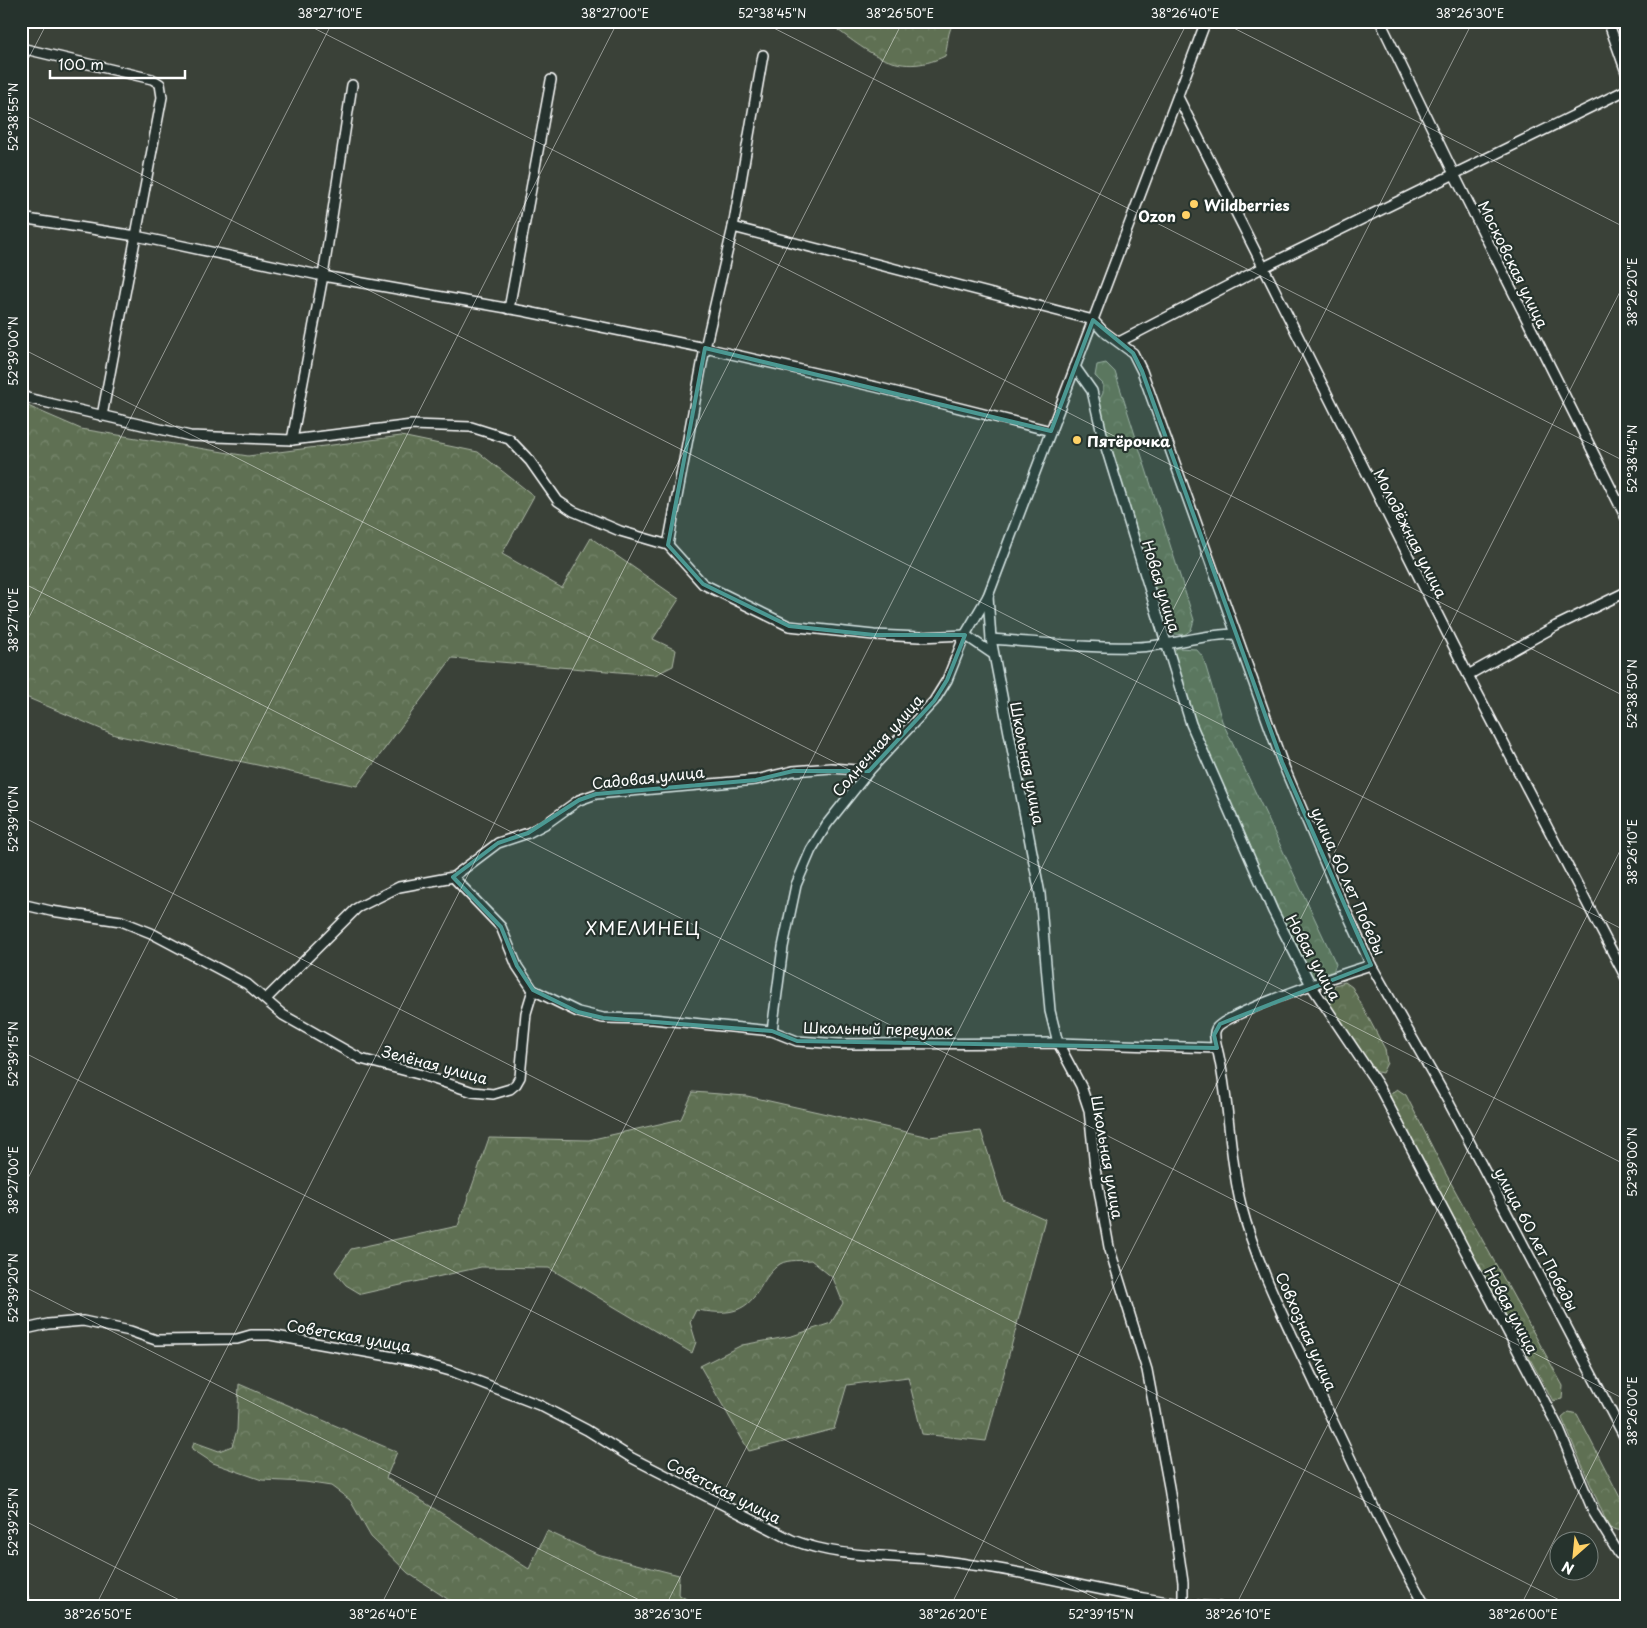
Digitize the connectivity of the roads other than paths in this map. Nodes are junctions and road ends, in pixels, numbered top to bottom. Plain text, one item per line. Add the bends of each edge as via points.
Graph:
1 (1206, 21) edge
2 (1380, 21) edge
3 (1608, 21) edge
4 (21, 48) edge
5 (763, 55) dead end
6 (1626, 72) edge
7 (551, 80) dead end
8 (352, 85) dead end
9 (1626, 90) edge
10 (1178, 97) junction
11 (1454, 174) junction
12 (21, 218) edge
13 (734, 227) junction
14 (136, 236) junction
15 (1262, 268) junction
16 (323, 276) junction
17 (509, 309) junction
18 (1093, 320) junction
19 (1119, 342) junction
20 (705, 348) junction
21 (1076, 367) junction
22 (21, 394) edge
23 (102, 416) junction
24 (1051, 431) junction
25 (292, 440) junction
26 (1626, 518) edge
27 (668, 545) junction
28 (1626, 592) edge
29 (988, 596) junction
30 (1236, 634) junction
31 (965, 635) junction
32 (991, 639) junction
33 (1166, 645) junction
34 (994, 654) junction
35 (1468, 675) junction
36 (868, 771) junction
37 (452, 876) junction
38 (21, 904) edge
39 (1371, 964) junction
40 (1626, 978) edge
41 (1311, 985) junction
42 (533, 990) junction
43 (266, 999) junction
44 (772, 1031) junction
45 (1058, 1043) junction
46 (1216, 1048) junction
47 (21, 1330) edge
48 (1626, 1440) edge
49 (1623, 1553) edge
50 (21, 1591) edge
51 (1183, 1606) edge
52 (25, 1607) edge
53 (1219, 1607) edge
54 (1426, 1607) edge

1 - 10 street, Солнечная улица
2 - 11 street, Московская улица
3 - 6 street
4 - 14 street via 152,79 160,84 162,97
5 - 13 street
7 - 17 street
8 - 16 street
9 - 11 street
10 - 15 street, Молодёжная улица
10 - 18 street, Солнечная улица
11 - 15 street
11 - 26 street, Московская улица
12 - 14 street
13 - 18 street
13 - 20 street
14 - 16 street
14 - 23 street
15 - 19 street
15 - 35 street, Молодёжная улица
16 - 17 street
16 - 25 street
17 - 20 street
18 - 19 street, улица 60 лет Победы
18 - 21 street, Солнечная улица
19 - 30 street, улица 60 лет Победы via 1133,353 1142,372
20 - 24 street
20 - 27 street
21 - 24 street, Солнечная улица
21 - 33 street, Новая улица via 1092,391
22 - 23 street
23 - 25 street via 190,436
24 - 29 street, Солнечная улица
25 - 27 street via 412,426 470,427 509,439 530,461 558,501 573,511 620,531
27 - 31 street via 703,584 789,626 874,635
28 - 35 street
29 - 31 street, Солнечная улица
29 - 32 street, Школьная улица
30 - 33 street
30 - 39 street, улица 60 лет Победы via 1282,762
31 - 34 street
31 - 36 street, Солнечная улица via 948,680 934,702
32 - 33 street via 1136,647
32 - 34 street, Школьная улица
33 - 41 street, Новая улица via 1191,724
34 - 45 street, Школьная улица via 1040,894 1050,1011
35 - 40 street, Молодёжная улица
36 - 37 street, Садовая улица via 831,768 793,771 737,782 596,794 580,800 528,833 498,843
36 - 44 street, Солнечная улица via 827,824 796,885 783,947
37 - 42 street via 501,927 517,966
37 - 43 street via 398,888 357,908
38 - 43 street, Зелёная улица via 121,920 182,948 247,984
39 - 41 street
39 - 48 street, улица 60 лет Победы via 1448,1101
41 - 46 street via 1220,1024 1214,1035
41 - 49 street, Новая улица via 1378,1085 1558,1427 1594,1513
42 - 43 street, Зелёная улица via 526,1013 520,1077 510,1089 493,1094 473,1092 360,1059 283,1015
42 - 44 street, Школьный переулок via 578,1012 603,1018 653,1019
44 - 45 street, Школьный переулок via 797,1041 839,1044
45 - 46 street, Школьный переулок
45 - 51 street, Школьная улица via 1081,1086 1088,1110 1094,1168 1110,1246 1147,1370 1170,1487 1183,1582
46 - 54 street, Совхозная улица via 1223,1074 1241,1205 1262,1264 1297,1346 1402,1566
47 - 51 street, Советская улица via 83,1320 156,1340 237,1339 251,1335 279,1337 411,1360 454,1372 539,1405 640,1462 792,1540 819,1550 987,1567
50 - 52 street
51 - 53 street, Советская улица

